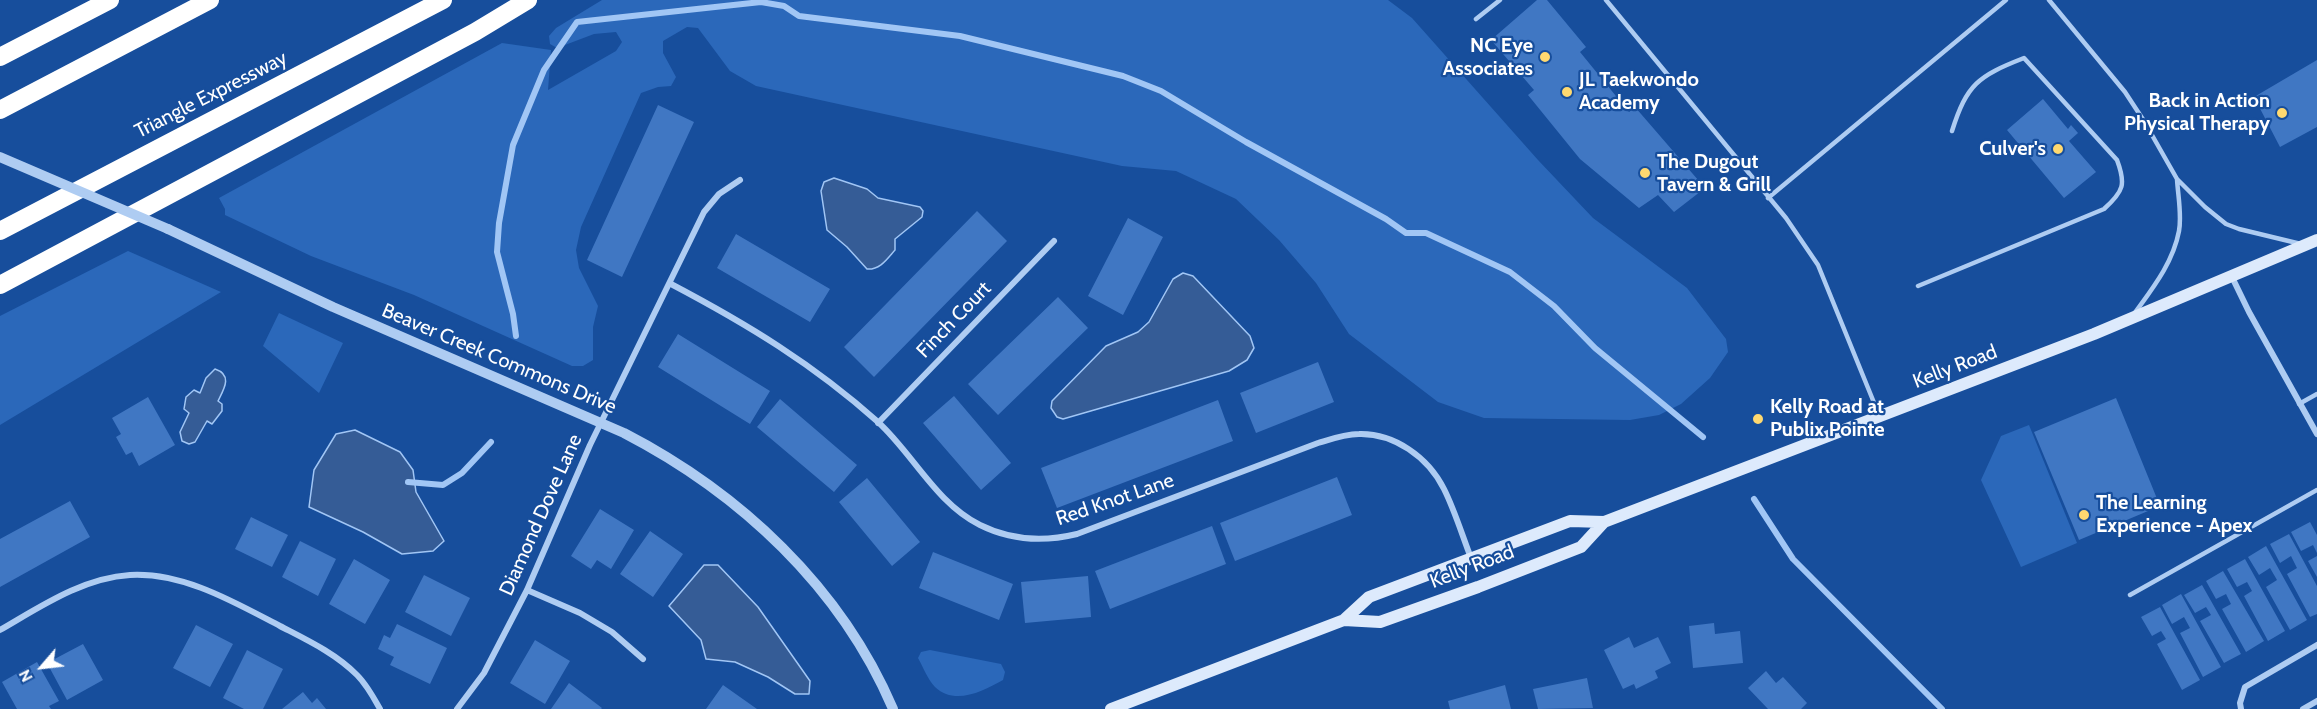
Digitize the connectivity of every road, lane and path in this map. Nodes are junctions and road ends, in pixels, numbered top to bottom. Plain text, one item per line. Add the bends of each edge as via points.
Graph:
1 (110, 0) edge
2 (210, 0) edge
3 (444, 0) edge
4 (528, 0) edge
5 (1500, 0) edge
6 (1606, 0) edge
7 (2006, 0) edge
8 (2049, 0) edge
9 (1476, 19) dead end
10 (0, 57) edge
11 (0, 110) edge
12 (1952, 131) dead end
13 (0, 157) edge
14 (2177, 179) junction
15 (740, 180) dead end
16 (1768, 198) junction
17 (0, 231) edge
18 (1054, 241) dead end
19 (2312, 242) edge
20 (2232, 277) junction
21 (671, 284) junction
22 (0, 285) edge
23 (1918, 286) dead end
24 (2131, 318) junction
25 (2317, 394) edge
26 (2299, 404) junction
27 (1880, 417) junction
28 (602, 423) junction
29 (878, 423) junction
30 (2317, 434) edge
31 (2317, 490) edge
32 (1604, 522) junction
33 (1471, 558) junction
34 (527, 590) junction
35 (2130, 594) dead end
36 (1344, 620) junction
37 (0, 630) edge
38 (2317, 645) edge
39 (643, 660) dead end
40 (2317, 701) edge
41 (380, 709) edge
42 (457, 709) edge
43 (893, 709) edge
44 (1111, 709) edge
45 (2241, 709) edge
46 (2303, 709) edge

1 - 10 highway
2 - 11 highway
3 - 17 highway, Triangle Expressway
4 - 22 highway via 464,38
5 - 9 lane
6 - 16 lane
7 - 16 lane
8 - 14 lane via 2125,92
12 - 23 lane via 1961,103 1982,77 2024,58 2117,160 2123,177 2119,195 2104,209
13 - 28 street, Beaver Creek Commons Drive, bridge
14 - 19 lane via 2226,224 2254,234
14 - 24 lane via 2180,218 2175,245 2161,275
15 - 21 street, Diamond Dove Lane via 719,194 704,212
16 - 27 lane via 1818,265
18 - 29 street, Finch Court
19 - 20 main road, Kelly Road
20 - 24 main road, Kelly Road
20 - 26 street
21 - 28 street, Diamond Dove Lane
21 - 29 street, Red Knot Lane via 794,355
24 - 27 main road, Kelly Road
25 - 26 lane
26 - 30 street
27 - 32 main road, Kelly Road
28 - 34 street, Diamond Dove Lane
28 - 43 street, Beaver Creek Commons Drive via 646,444 705,481 767,531 813,581 855,637
29 - 33 street, Red Knot Lane via 949,503 978,524 1018,538 1047,540 1098,527 1335,438 1378,436 1408,448 1435,473
31 - 35 lane
32 - 33 main road, Kelly Road via 1570,521
32 - 36 main road, Kelly Road via 1581,547 1478,587 1380,622
33 - 36 main road, Kelly Road via 1370,597
34 - 39 street via 612,632
34 - 42 street, Diamond Dove Lane via 484,673
36 - 44 main road, Kelly Road
37 - 41 street via 67,592 129,575 162,577 219,594 323,649 357,675
38 - 45 street via 2245,687
40 - 46 street

